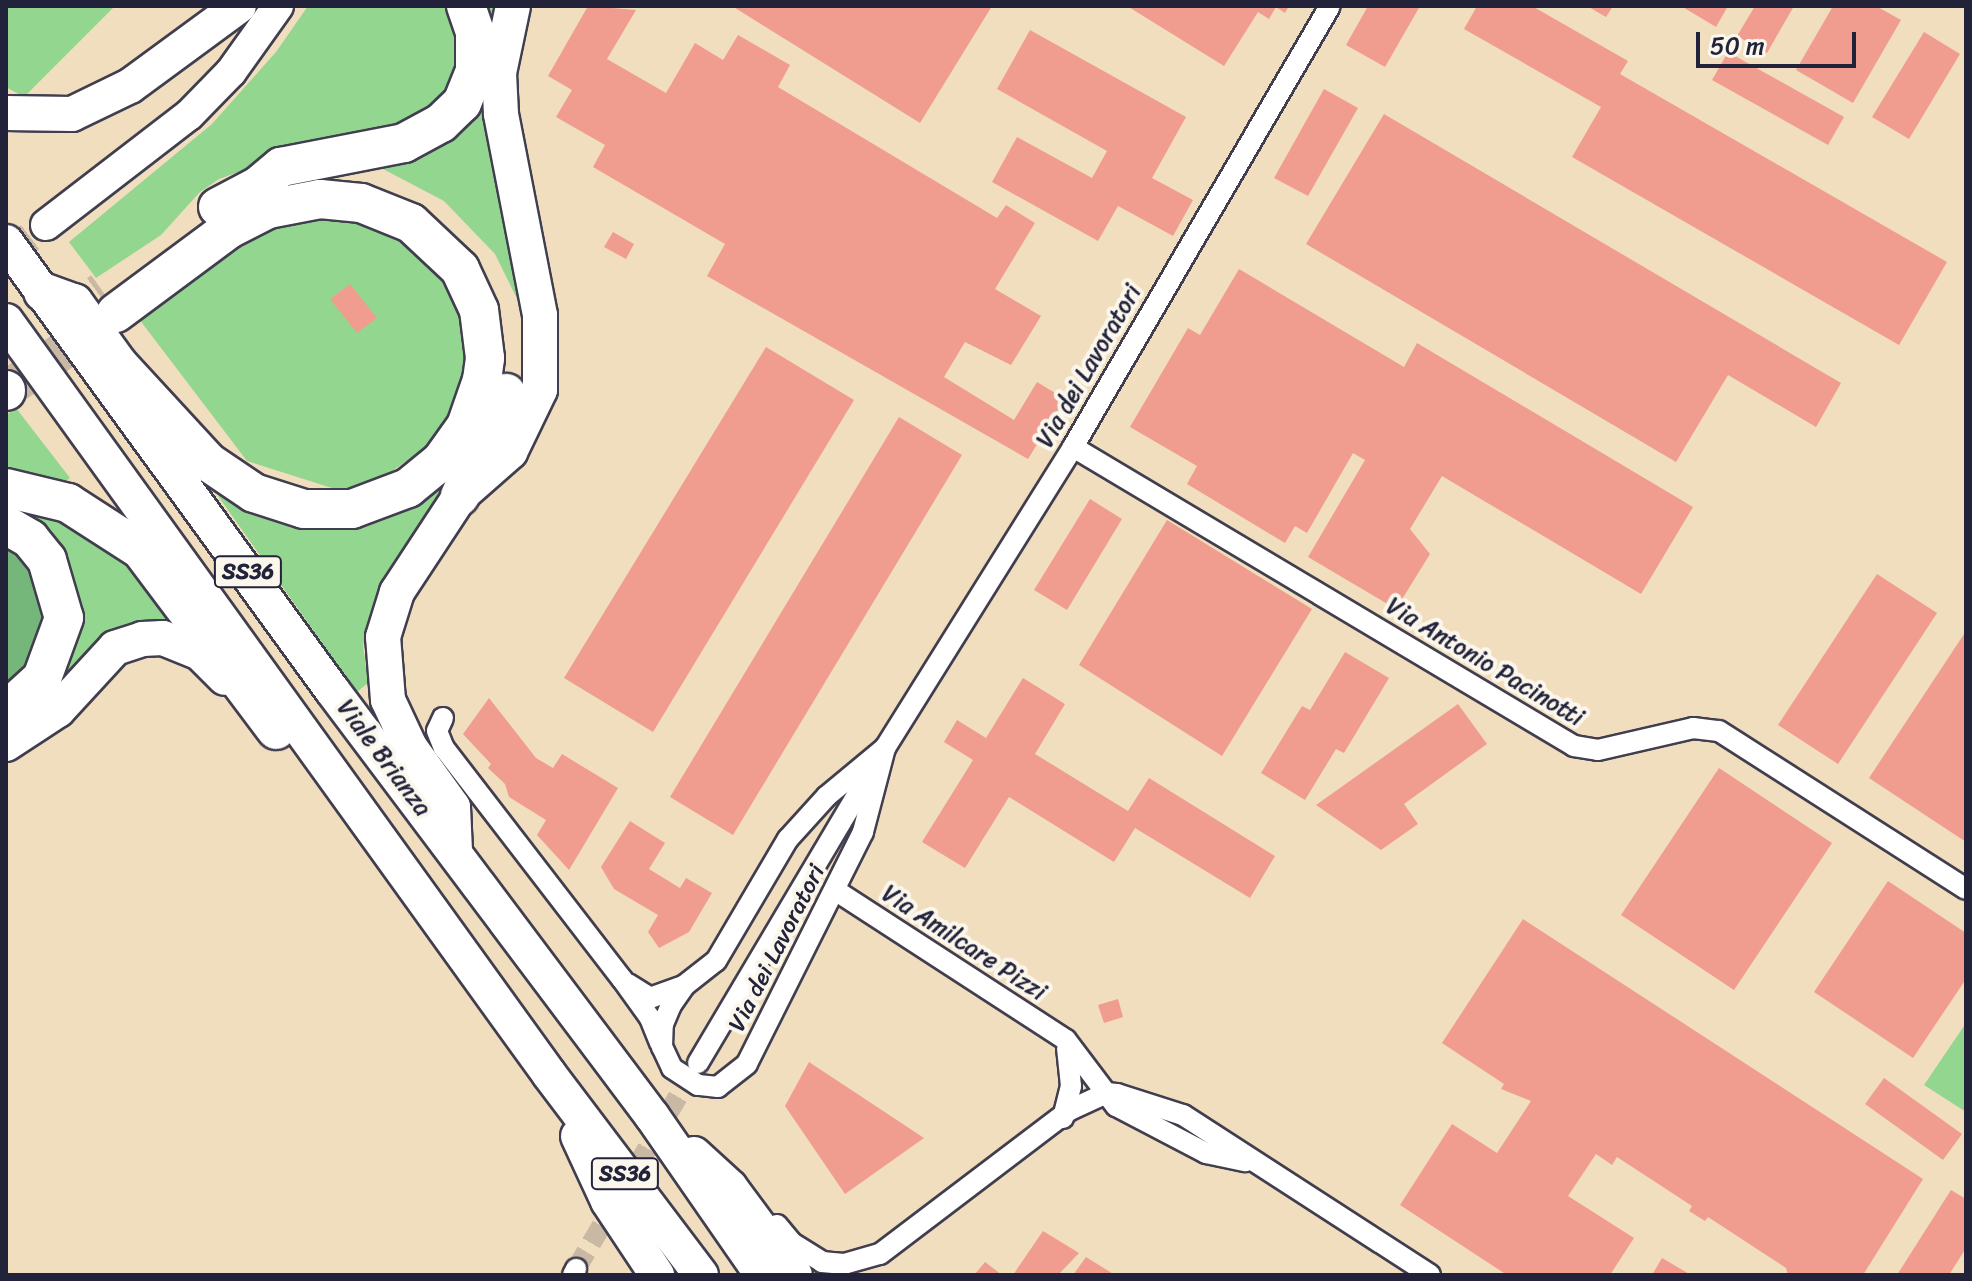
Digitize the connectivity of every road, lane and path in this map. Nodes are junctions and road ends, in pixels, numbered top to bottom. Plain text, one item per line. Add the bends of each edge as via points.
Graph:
1 (239, 6) edge
2 (278, 6) edge
3 (466, 6) edge
4 (513, 6) edge
5 (1330, 6) edge
6 (6, 113) edge
7 (258, 186) junction
8 (46, 225) tunnel mouth
9 (6, 242) edge
10 (43, 292) junction
11 (6, 321) edge
12 (1073, 447) junction
13 (6, 488) edge
14 (460, 496) junction
15 (6, 525) edge
16 (6, 711) edge
17 (443, 718) dead end
18 (276, 730) junction
19 (6, 744) edge
20 (885, 748) junction
21 (361, 815) junction
22 (455, 851) junction
23 (1966, 889) edge
24 (835, 890) junction
25 (622, 979) junction
26 (685, 985) junction
27 (1066, 1040) junction
28 (662, 1047) junction
29 (698, 1063) tunnel mouth
30 (549, 1074) junction
31 (1111, 1100) junction
32 (652, 1116) junction
33 (1062, 1119) junction
34 (730, 1187) junction
35 (880, 1254) junction
36 (657, 1275) edge
37 (701, 1275) edge
38 (762, 1275) edge
39 (795, 1275) edge
40 (867, 1275) edge
41 (1430, 1275) edge

1 - 6 highway via 130,86 72,114
2 - 8 main road via 231,72 189,115
3 - 7 highway via 475,32 475,71 462,103 441,123 404,143 281,167
4 - 14 highway via 499,73 501,114 540,315 540,390 510,452
5 - 12 street, Via dei Lavoratori
7 - 10 highway via 218,207 109,302 268,209 320,199 361,203 411,223 460,269 479,310 485,358 466,426 441,461 408,488 364,507 304,509 254,493 208,462 118,364 74,303
7 - 14 highway via 331,174 393,186 437,210 476,247 500,296 509,367 486,445
9 - 10 highway, Viale Brianza / SS36
10 - 22 highway, Viale Brianza / SS36
11 - 21 highway, Viale Brianza / SS36
12 - 20 street, Via dei Lavoratori
12 - 23 street, Via Antonio Pacinotti via 1574,746 1598,750 1693,728 1719,731
13 - 18 highway via 68,503 141,550
14 - 22 highway via 397,592 383,637 388,700 410,747 453,807
15 - 16 highway via 30,539 47,560 64,618 42,678
17 - 25 street, Via dei Lavoratori via 437,731 444,748
18 - 19 highway via 200,653 163,638 142,639 115,648 58,710
18 - 21 highway via 302,765
20 - 24 street, Via dei Lavoratori via 863,832
20 - 26 street, Via dei Lavoratori via 827,796 788,839 716,961
20 - 29 street, Via dei Lavoratori
21 - 30 highway, Viale Brianza / SS36
22 - 32 highway, Viale Brianza / SS36
24 - 27 street, Via Amilcare Pizzi
24 - 28 street, Via dei Lavoratori via 775,1012 732,1080 718,1087 698,1085 672,1068
25 - 26 street, Via dei Lavoratori via 650,998
25 - 28 street, Via dei Lavoratori via 650,1018
26 - 28 street, Via dei Lavoratori via 663,1024
27 - 31 street, Via Amilcare Pizzi
27 - 33 street via 1071,1086
30 - 36 highway via 608,1201
30 - 37 highway, Viale Brianza / SS36
31 - 33 street
31 - 41 street via 1164,1106
32 - 34 highway
32 - 38 highway, Viale Brianza / SS36
33 - 35 street
34 - 35 street via 755,1198 810,1257 844,1264
34 - 39 highway
35 - 40 street

